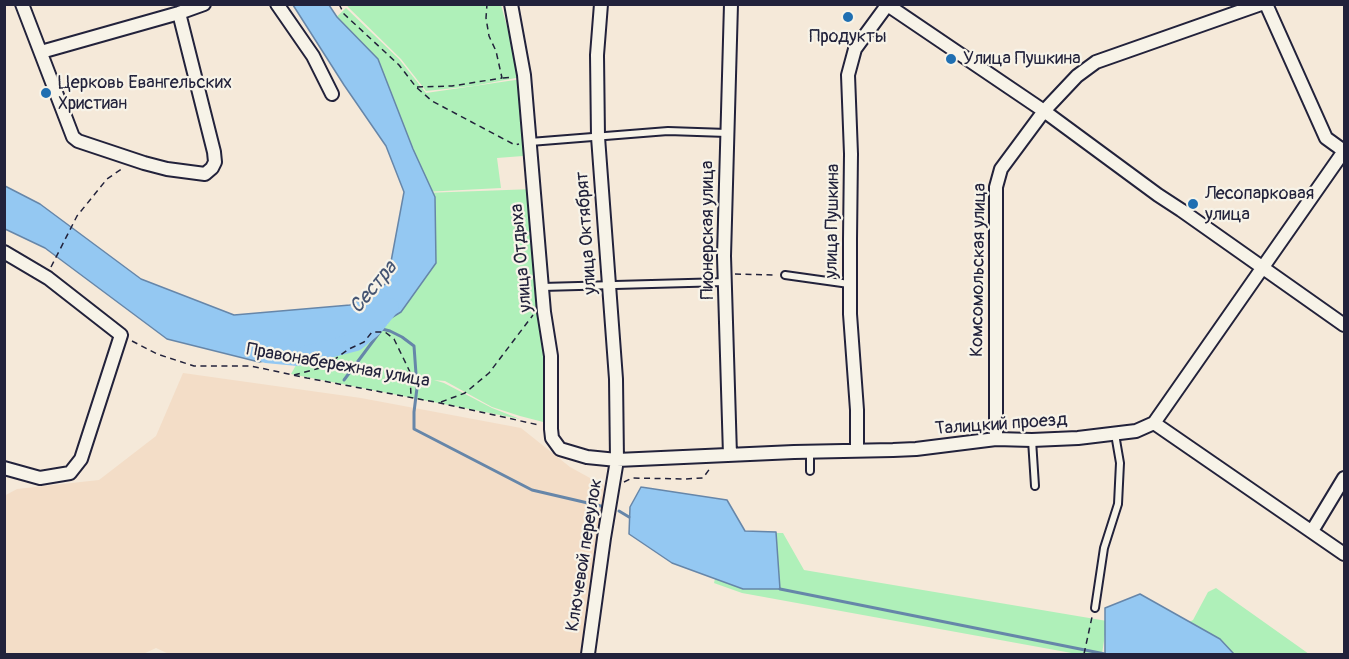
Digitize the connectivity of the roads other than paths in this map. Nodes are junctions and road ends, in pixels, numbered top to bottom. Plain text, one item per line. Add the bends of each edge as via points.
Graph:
1 (21, 4) edge
2 (204, 4) edge
3 (277, 4) edge
4 (511, 4) edge
5 (601, 4) edge
6 (731, 4) edge
7 (1261, 4) edge
8 (1266, 4) edge
9 (887, 5) edge
10 (178, 13) junction
11 (41, 52) junction
12 (332, 94) dead end
13 (1044, 111) junction
14 (727, 133) junction
15 (598, 137) junction
16 (530, 142) junction
17 (1344, 151) edge
18 (4, 252) edge
19 (1263, 268) junction
20 (785, 275) road end
21 (725, 278) junction
22 (608, 285) junction
23 (850, 285) junction
24 (542, 287) junction
25 (1344, 325) edge
26 (1155, 423) junction
27 (1115, 434) junction
28 (996, 439) junction
29 (1032, 440) junction
30 (857, 450) junction
31 (810, 452) junction
32 (725, 456) junction
33 (617, 460) junction
34 (4, 468) edge
35 (810, 471) dead end
36 (1344, 478) edge
37 (1035, 486) dead end
38 (1312, 531) junction
39 (1344, 554) edge
40 (1095, 608) road end
41 (588, 654) edge

1 - 11 street
2 - 10 street
3 - 12 street via 313,56
4 - 16 street, улица Отдыха via 524,75
5 - 15 street, улица Октябрят
6 - 14 street, Пионерская улица
7 - 13 street, Комсомольская улица via 1096,62
8 - 17 street via 1326,138
9 - 13 street
9 - 23 street, улица Пушкина via 855,49 848,75
10 - 11 street
10 - 11 street via 214,152 212,168 205,174 160,167 78,141 73,137
13 - 19 street
13 - 28 street, Комсомольская улица via 1001,169 996,187
14 - 15 lane via 668,131
14 - 21 street, Пионерская улица
15 - 16 lane
15 - 22 street, улица Октябрят
16 - 24 street, улица Отдыха
17 - 19 street
18 - 34 street via 48,278 121,335 81,459 70,473 40,478
19 - 25 street
19 - 26 street
20 - 23 lane
21 - 22 lane
21 - 32 street, Пионерская улица
22 - 24 lane
22 - 33 street, улица Октябрят via 616,379
23 - 30 street, улица Пушкина
24 - 33 street, улица Отдыха via 551,356 552,438 560,449
26 - 27 street, Талицкий проезд
26 - 38 street
27 - 29 street, Талицкий проезд
27 - 40 lane via 1120,463 1118,504 1104,548
28 - 29 street, Талицкий проезд
28 - 30 street, Талицкий проезд via 916,449
29 - 37 lane
30 - 31 street, Талицкий проезд
31 - 32 street, Талицкий проезд
31 - 35 lane
32 - 33 street, Талицкий проезд
33 - 41 street, Ключевой переулок
36 - 38 street
38 - 39 street

